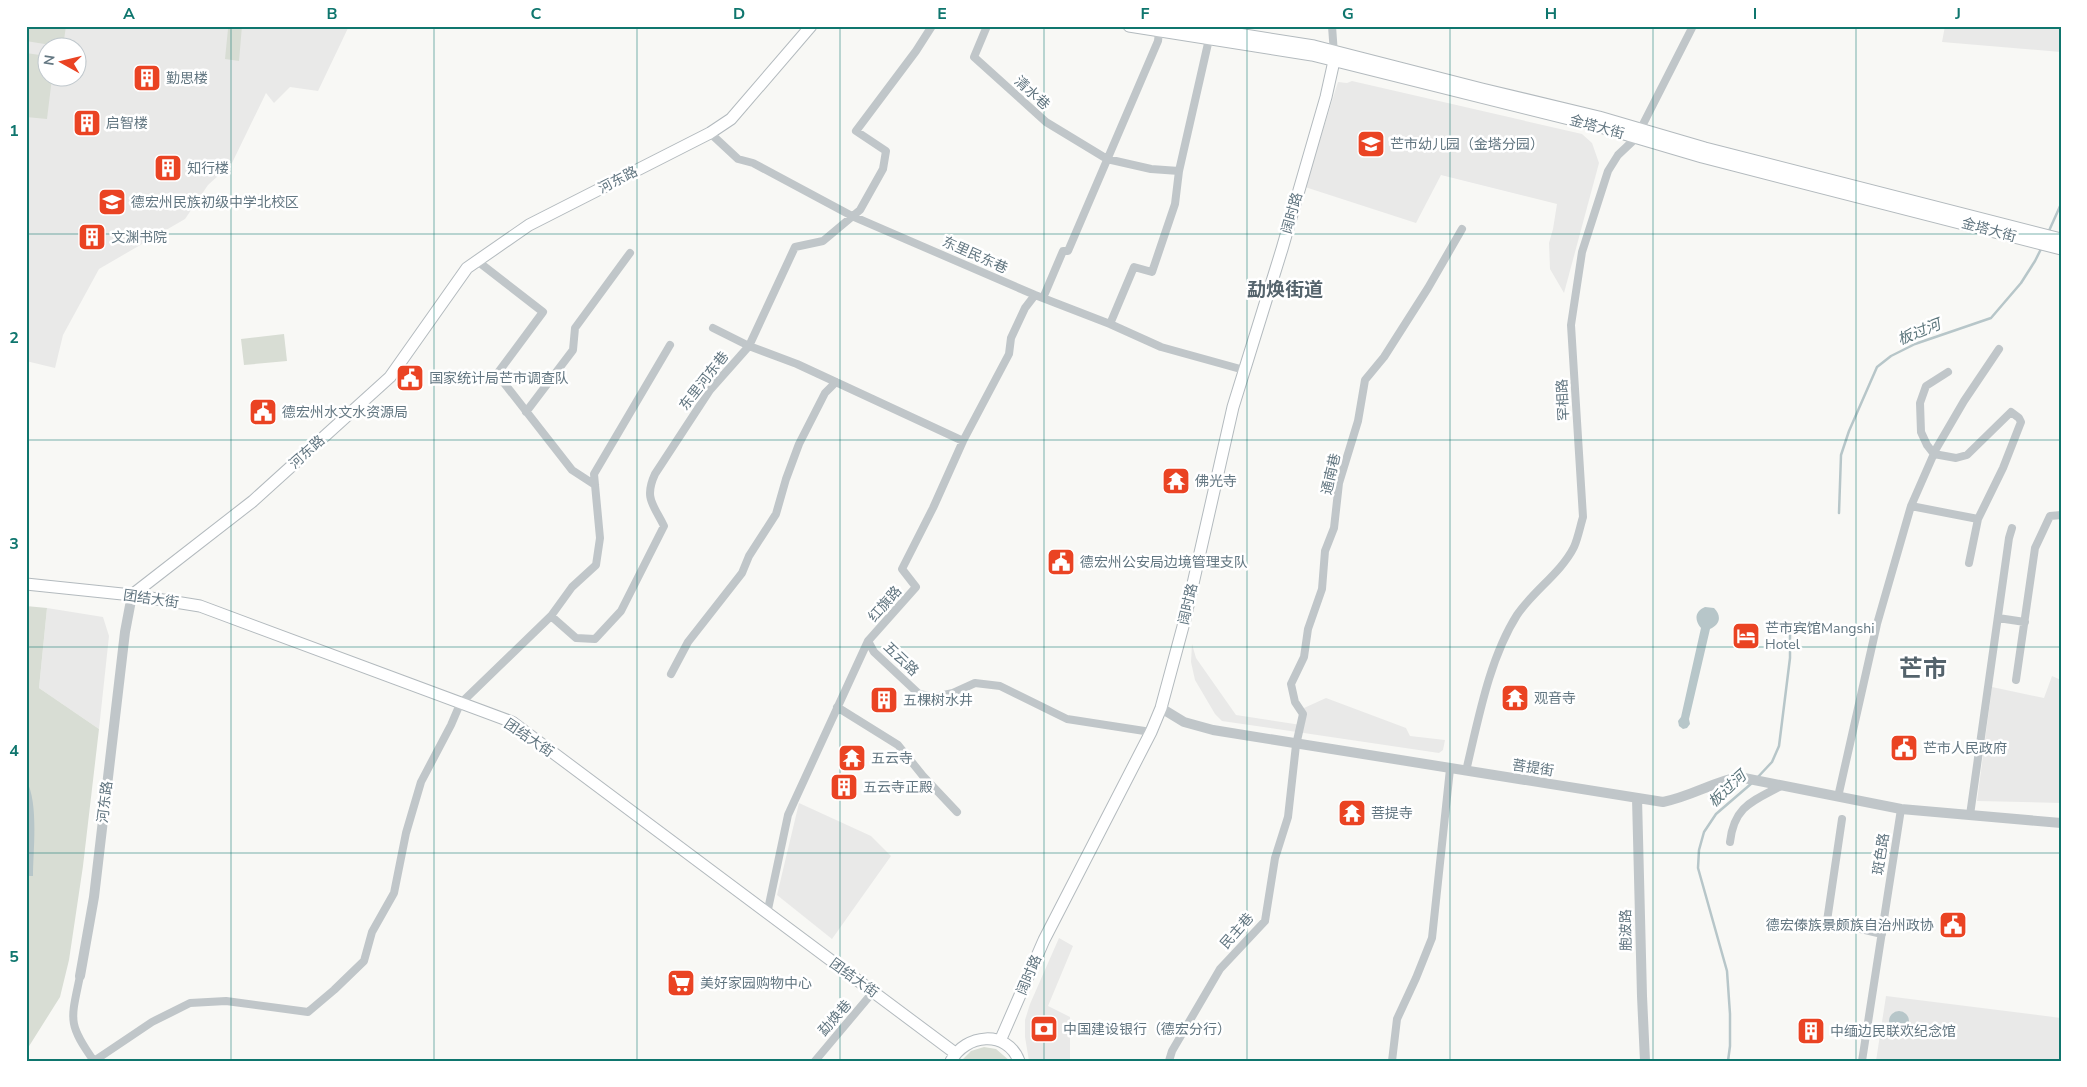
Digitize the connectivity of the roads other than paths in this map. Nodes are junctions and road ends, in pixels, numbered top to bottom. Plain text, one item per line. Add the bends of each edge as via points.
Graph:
1 (811, 26) edge
2 (932, 26) edge
3 (987, 26) edge
4 (1129, 26) edge
5 (1188, 26) edge
6 (1332, 26) edge
7 (1693, 26) edge
8 (1160, 32) junction
9 (1211, 32) edge
10 (1334, 56) junction
11 (710, 133) junction
12 (1638, 133) junction
13 (1107, 159) junction
14 (1179, 171) junction
15 (852, 216) junction
16 (1462, 229) dead end
17 (2023, 234) junction
18 (2061, 239) edge
19 (2061, 249) edge
20 (630, 253) dead end
21 (476, 260) junction
22 (1039, 296) junction
23 (1110, 324) junction
24 (713, 328) dead end
25 (670, 345) dead end
26 (749, 346) junction
27 (1999, 349) dead end
28 (1244, 370) junction
29 (1948, 372) dead end
30 (836, 382) junction
31 (526, 412) junction
32 (963, 441) junction
33 (1934, 454) junction
34 (595, 484) junction
35 (1910, 506) junction
36 (2061, 515) edge
37 (1978, 519) junction
38 (2012, 528) dead end
39 (1969, 563) dead end
40 (26, 584) edge
41 (132, 595) junction
42 (551, 616) junction
43 (1998, 618) junction
44 (2025, 622) junction
45 (868, 641) junction
46 (671, 674) dead end
47 (2016, 680) dead end
48 (460, 704) junction
49 (838, 707) junction
50 (1161, 708) junction
51 (1151, 732) junction
52 (1296, 745) junction
53 (1450, 769) junction
54 (1466, 771) junction
55 (1776, 785) junction
56 (1838, 797) junction
57 (1637, 798) junction
58 (1902, 809) junction
59 (958, 812) dead end
60 (1970, 815) junction
61 (1842, 819) dead end
62 (2061, 823) edge
63 (1730, 842) dead end
64 (767, 914) junction
65 (1882, 934) junction
66 (80, 976) joint
67 (874, 992) junction
68 (1000, 1041) junction
69 (953, 1057) edge
70 (94, 1061) edge
71 (815, 1061) edge
72 (1019, 1061) edge
73 (1169, 1061) edge
74 (1392, 1061) edge
75 (1645, 1061) edge
76 (1862, 1061) edge

1 - 11 main road, 河东路 via 731,119
2 - 15 street, 东里河东巷 via 856,131 886,151 884,169 860,210
3 - 13 street, 清水巷 via 974,57 1046,122
4 - 8 main road, 金塔大街
5 - 9 main road, 金塔大街
6 - 10 street, 阔时路
7 - 12 street, 罕相路
8 - 9 main road, 金塔大街
8 - 13 street
9 - 10 main road, 金塔大街 via 1294,52
9 - 14 street
10 - 12 main road, 金塔大街
10 - 28 main road, 阔时路 via 1326,97
11 - 15 street, 东里民东巷 via 738,159 753,163
11 - 21 main road, 河东路 via 529,225
12 - 17 main road, 金塔大街
12 - 54 street, 罕相路 via 1608,171 1582,252 1571,325 1583,518 1567,558 1518,615 1502,645 1481,706
13 - 14 street, 清水巷 via 1151,169
13 - 22 street via 1068,251 1064,251
14 - 23 street via 1175,204 1152,272 1134,268
15 - 22 street, 东里民东巷
15 - 26 street, 东里河东巷 via 823,241 795,246
16 - 52 street, 通南巷 via 1428,288 1365,380 1358,421 1339,483 1334,528 1325,551 1322,589 1308,629 1304,657 1291,684 1295,702 1304,714
17 - 18 main road, 金塔大街
17 - 19 main road, 金塔大街
20 - 31 street via 575,328 573,350
21 - 31 street via 542,312 497,374
21 - 41 main road, 河东路 via 467,268 390,377 253,501
22 - 23 street, 东里民东巷
22 - 32 street, 红旗路 via 1025,308 1011,338 1008,354
23 - 28 street, 东里民东巷 via 1161,347
24 - 26 street
25 - 34 street via 594,474
26 - 30 street
26 - 42 street, 东里河东巷 via 710,390 650,484 649,498 664,526 620,611 595,639 576,638
27 - 33 street
28 - 50 main road, 阔时路
29 - 33 street via 1926,386 1920,403 1921,432
30 - 32 street
30 - 46 street via 825,393 799,444 776,514 748,556 742,573 688,642
31 - 34 street via 572,470
32 - 45 street, 红旗路 via 902,569 916,587
33 - 35 street
33 - 37 street via 1956,458 1967,455 2011,412 2020,418 2003,468
34 - 42 street via 600,538 596,565 572,588
35 - 37 street
35 - 56 street via 1877,624
36 - 44 street via 2050,516 2035,548
37 - 39 street
38 - 43 street
40 - 41 main road, 团结大街
41 - 48 main road, 团结大街 via 200,606
41 - 66 street, 河东路 via 94,897
42 - 48 street
43 - 44 street
43 - 60 street
44 - 47 street
45 - 49 street, 红旗路
45 - 51 street, 五云路 via 874,652 919,694 934,697 953,693 974,683 988,684 1000,686 1067,719
48 - 64 main road, 团结大街 via 512,722
48 - 70 street via 421,782 406,833 394,894 372,932 364,960 334,990 308,1012 226,1001 190,1003 152,1022
49 - 59 street via 898,745
49 - 64 street, 红旗路 via 788,815
50 - 51 main road, 阔时路
50 - 52 street, 菩提街 via 1184,722 1203,728
51 - 68 main road, 阔时路 via 1044,940
52 - 53 street, 菩提街
52 - 73 street, 民主巷 via 1288,818 1275,858 1265,921 1220,969
53 - 54 street, 菩提街
53 - 74 street via 1432,938 1397,1019
54 - 57 street, 菩提街
55 - 56 street, 菩提街
55 - 57 street, 菩提街 via 1739,777 1663,802
55 - 63 street via 1744,808 1732,826
56 - 58 street, 菩提街
57 - 75 street, 胞波路
58 - 60 street
58 - 65 street, 斑色路
60 - 62 street
61 - 65 street via 1827,921
64 - 67 main road, 团结大街
65 - 76 street, 斑色路
66 - 70 street via 72,1015 77,1036
67 - 69 main road, 团结大街
67 - 71 street, 勐焕巷
68 - 69 main road via 975,1039 964,1044
68 - 72 main road

